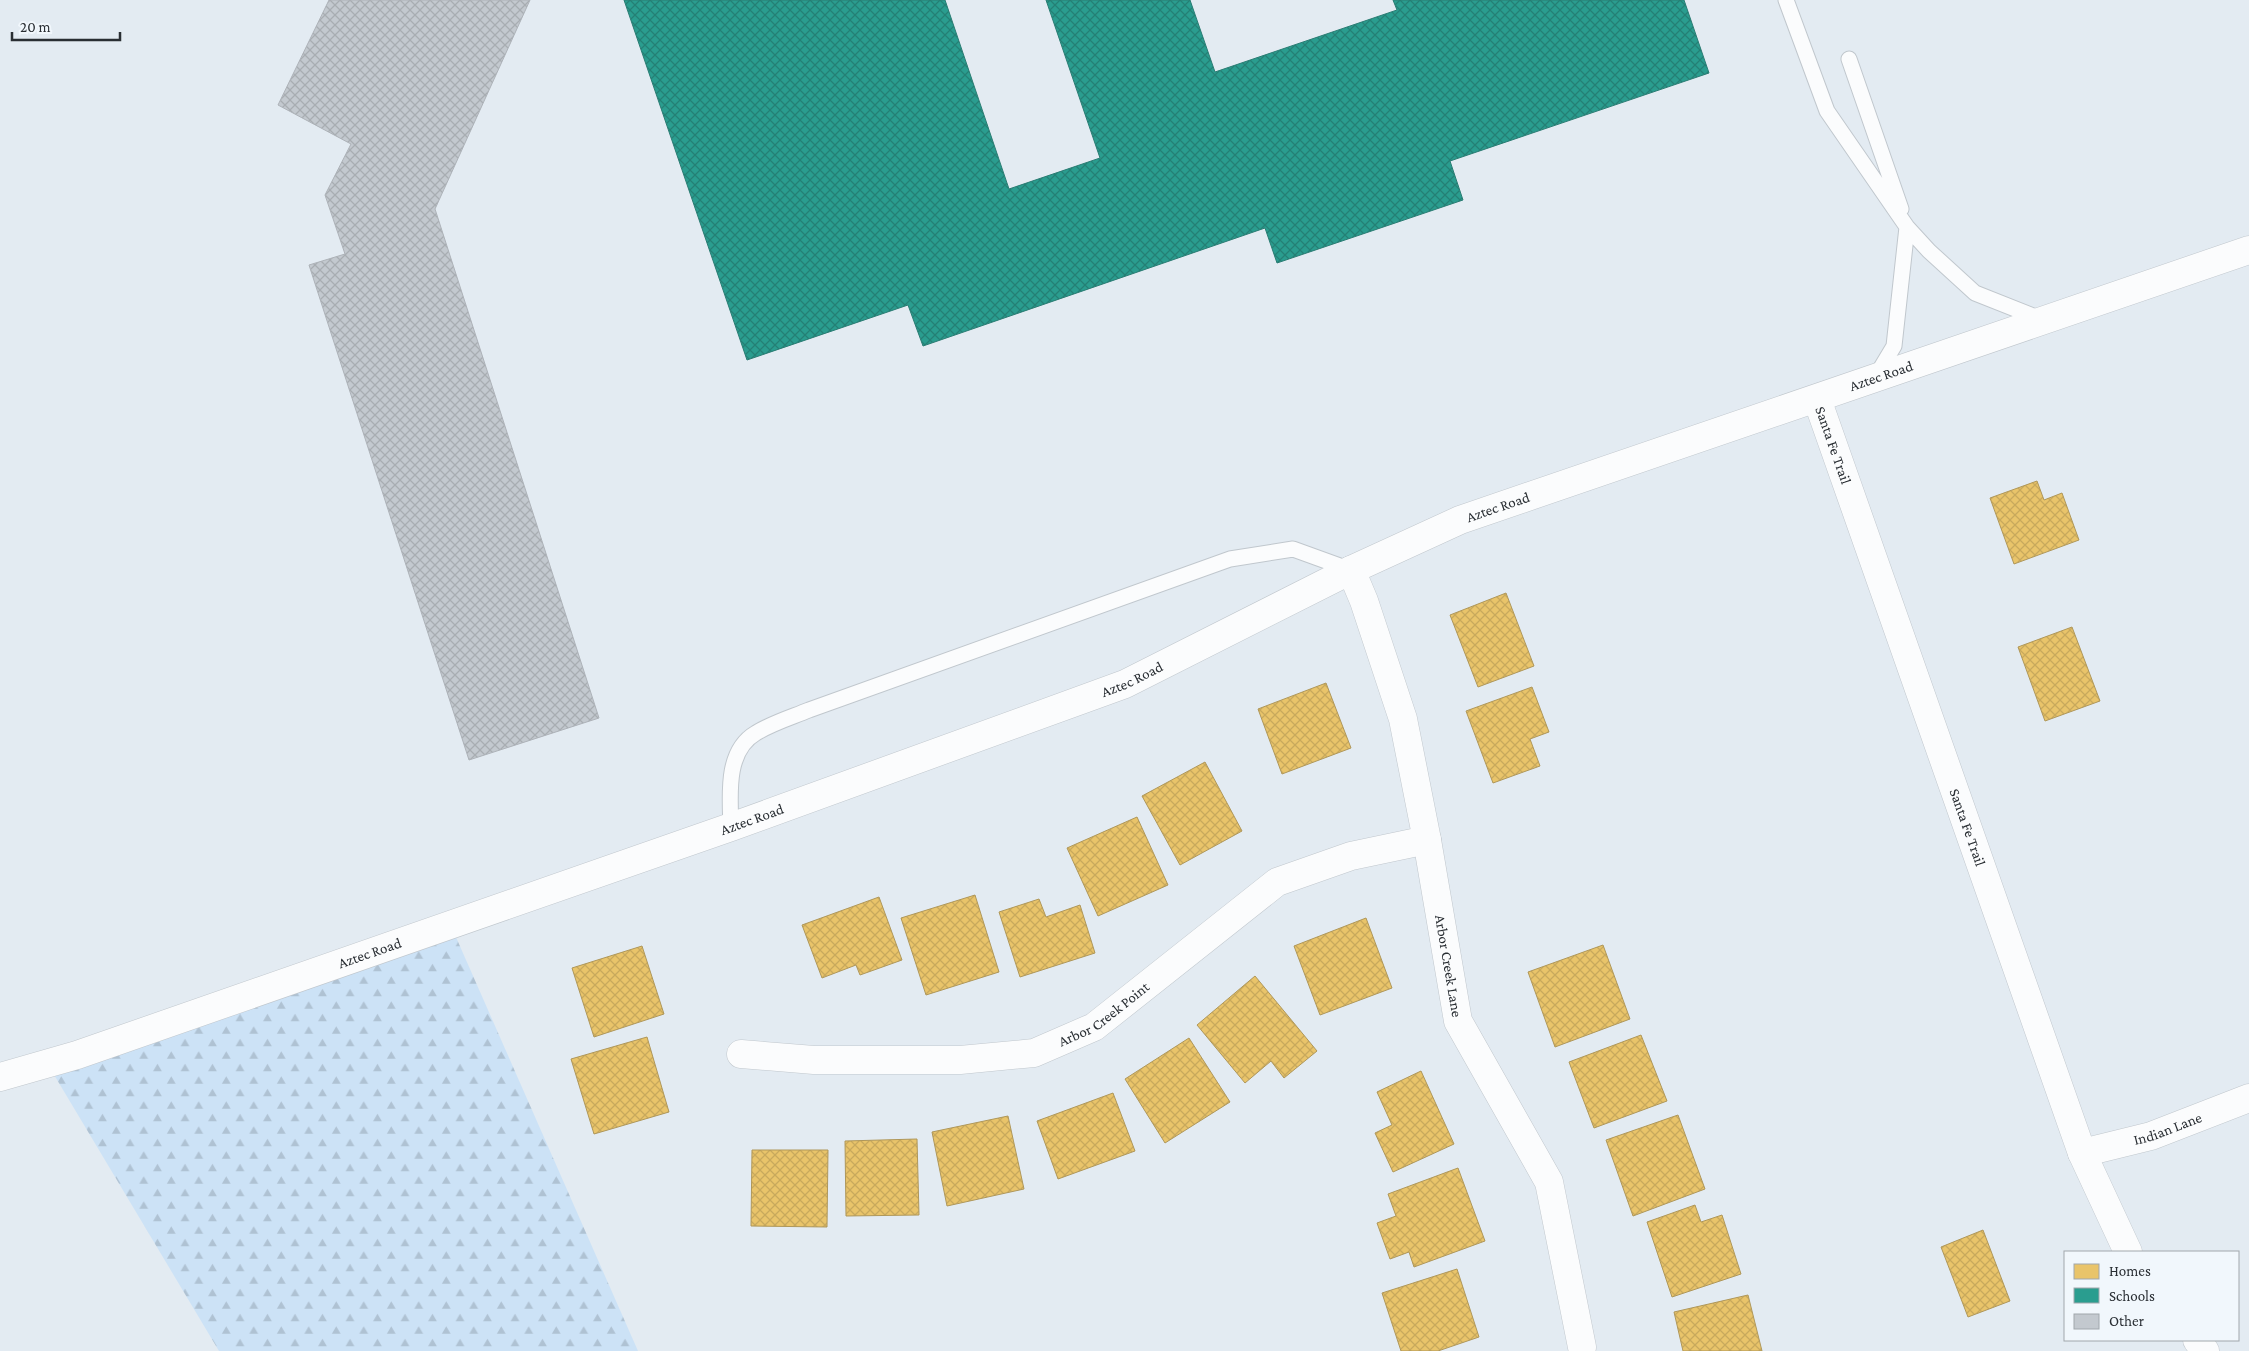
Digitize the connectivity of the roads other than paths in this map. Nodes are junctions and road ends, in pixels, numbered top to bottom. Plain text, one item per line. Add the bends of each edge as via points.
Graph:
1 (1786, 0) edge
2 (1849, 59) dead end
3 (1907, 227) junction
4 (2249, 250) edge
5 (2044, 320) junction
6 (1874, 379) junction
7 (1817, 398) junction
8 (1351, 570) junction
9 (731, 827) junction
10 (1427, 840) junction
11 (741, 1054) dead end
12 (0, 1077) edge
13 (2249, 1098) edge
14 (2082, 1153) junction
15 (2128, 1251) edge
16 (2197, 1341) edge
17 (1582, 1348) dead end
18 (2205, 1351) edge

1 - 3 lane via 1827,111
2 - 3 lane
3 - 5 lane via 1975,293
3 - 6 lane via 1894,346
4 - 5 street, Aztec Road
5 - 6 street, Aztec Road
6 - 7 street, Aztec Road
7 - 8 street, Aztec Road via 1460,520
7 - 14 street, Santa Fe Trail
8 - 9 street, Aztec Road via 1125,684
8 - 9 lane via 1293,549 1230,559 809,710 755,733 735,754 730,798
8 - 10 street, Arbor Creek Lane via 1403,718
9 - 12 street, Aztec Road via 77,1055
10 - 11 street, Arbor Creek Point via 1351,856 1277,882 1094,1027 1034,1053 960,1060 814,1060
10 - 17 street, Arbor Creek Lane via 1458,1021 1549,1182
13 - 14 street, Indian Lane via 2151,1136
14 - 15 street, Santa Fe Trail
16 - 18 street

